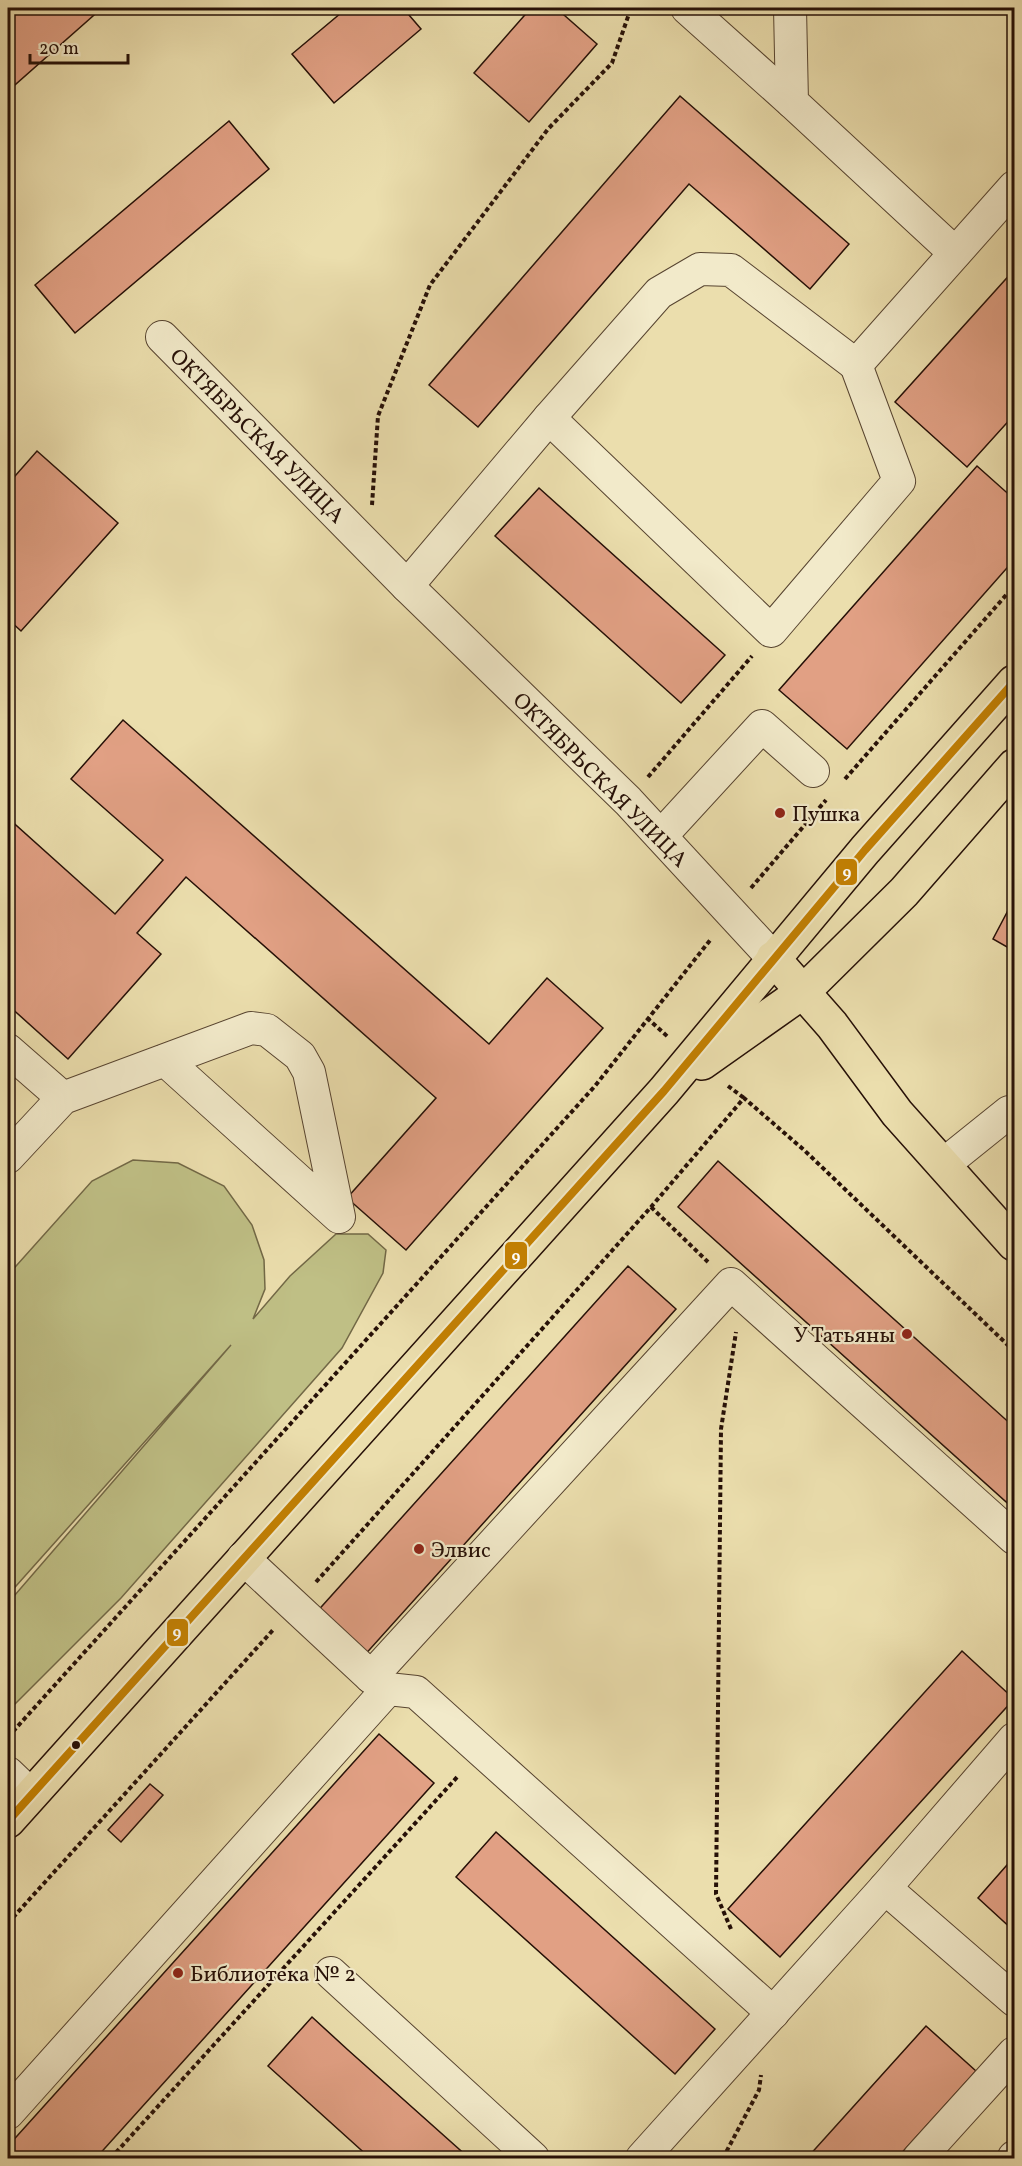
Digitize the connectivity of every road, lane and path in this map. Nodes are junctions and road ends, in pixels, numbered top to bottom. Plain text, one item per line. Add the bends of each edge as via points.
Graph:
1 (631, 8) edge
2 (687, 8) edge
3 (790, 8) edge
4 (792, 102) junction
5 (1014, 187) edge
6 (955, 253) junction
7 (162, 337) dead end
8 (856, 365) junction
9 (549, 418) junction
10 (369, 547) junction
11 (407, 586) junction
12 (1014, 586) edge
13 (771, 631) junction
14 (1014, 682) edge
15 (1014, 766) edge
16 (829, 782) junction
17 (628, 801) junction
18 (660, 836) junction
19 (732, 913) junction
20 (773, 958) junction
21 (804, 992) junction
22 (8, 1050) edge
23 (165, 1060) junction
24 (664, 1091) junction
25 (63, 1098) junction
26 (1009, 1112) dead end
27 (8, 1157) edge
28 (943, 1165) junction
29 (651, 1207) junction
30 (1014, 1244) edge
31 (731, 1284) junction
32 (1014, 1351) edge
33 (1014, 1538) edge
34 (243, 1558) junction
35 (295, 1606) junction
36 (379, 1683) junction
37 (8, 1737) edge
38 (1014, 1739) edge
39 (481, 1751) junction
40 (8, 1773) edge
41 (31, 1795) junction
42 (8, 1821) edge
43 (885, 1888) junction
44 (8, 1923) edge
45 (734, 1936) dead end
46 (331, 1972) dead end
47 (1014, 2000) edge
48 (773, 2013) junction
49 (1014, 2053) edge
50 (763, 2068) dead end
51 (8, 2113) edge
52 (111, 2158) edge
53 (533, 2158) edge
54 (642, 2158) edge
55 (723, 2158) edge
56 (919, 2158) edge

1 - 10 path via 612,63 548,129 430,285 378,416
2 - 4 street
3 - 4 street
4 - 6 street
5 - 6 street
6 - 8 street
7 - 10 street, ОКТЯБРЬСКАЯ УЛИЦА
8 - 9 street via 731,270 700,269 659,293
8 - 13 street via 899,481
9 - 11 street
9 - 13 street
10 - 11 street, ОКТЯБРЬСКАЯ УЛИЦА
11 - 17 street, ОКТЯБРЬСКАЯ УЛИЦА
12 - 16 path
13 - 17 path
14 - 20 main road
15 - 21 main road via 904,892
16 - 18 street via 762,726
16 - 19 path
17 - 18 street, ОКТЯБРЬСКАЯ УЛИЦА
18 - 19 street, ОКТЯБРЬСКАЯ УЛИЦА
19 - 20 street, ОКТЯБРЬСКАЯ УЛИЦА
19 - 37 path via 595,1086
20 - 21 main road, ОКТЯБРЬСКАЯ УЛИЦА
20 - 24 main road
21 - 24 main road
21 - 28 main road, ОКТЯБРЬСКАЯ УЛИЦА via 897,1113
22 - 25 street
23 - 23 street via 251,1028 267,1029 300,1056 309,1072 339,1217
23 - 25 street
24 - 34 main road
25 - 27 street
26 - 28 street
28 - 30 main road, ОКТЯБРЬСКАЯ УЛИЦА
29 - 31 path
29 - 32 path via 744,1098 804,1150
29 - 35 path
31 - 33 street
31 - 36 street
31 - 45 path via 736,1333 721,1429 716,1894
34 - 35 street
34 - 41 main road
35 - 36 street
35 - 44 path
36 - 39 street via 416,1692
36 - 51 street
38 - 43 street
39 - 48 street
39 - 52 path
40 - 41 street
41 - 42 main road
43 - 47 street
43 - 48 street
46 - 53 street
48 - 54 street
49 - 56 street
50 - 55 path via 759,2090

